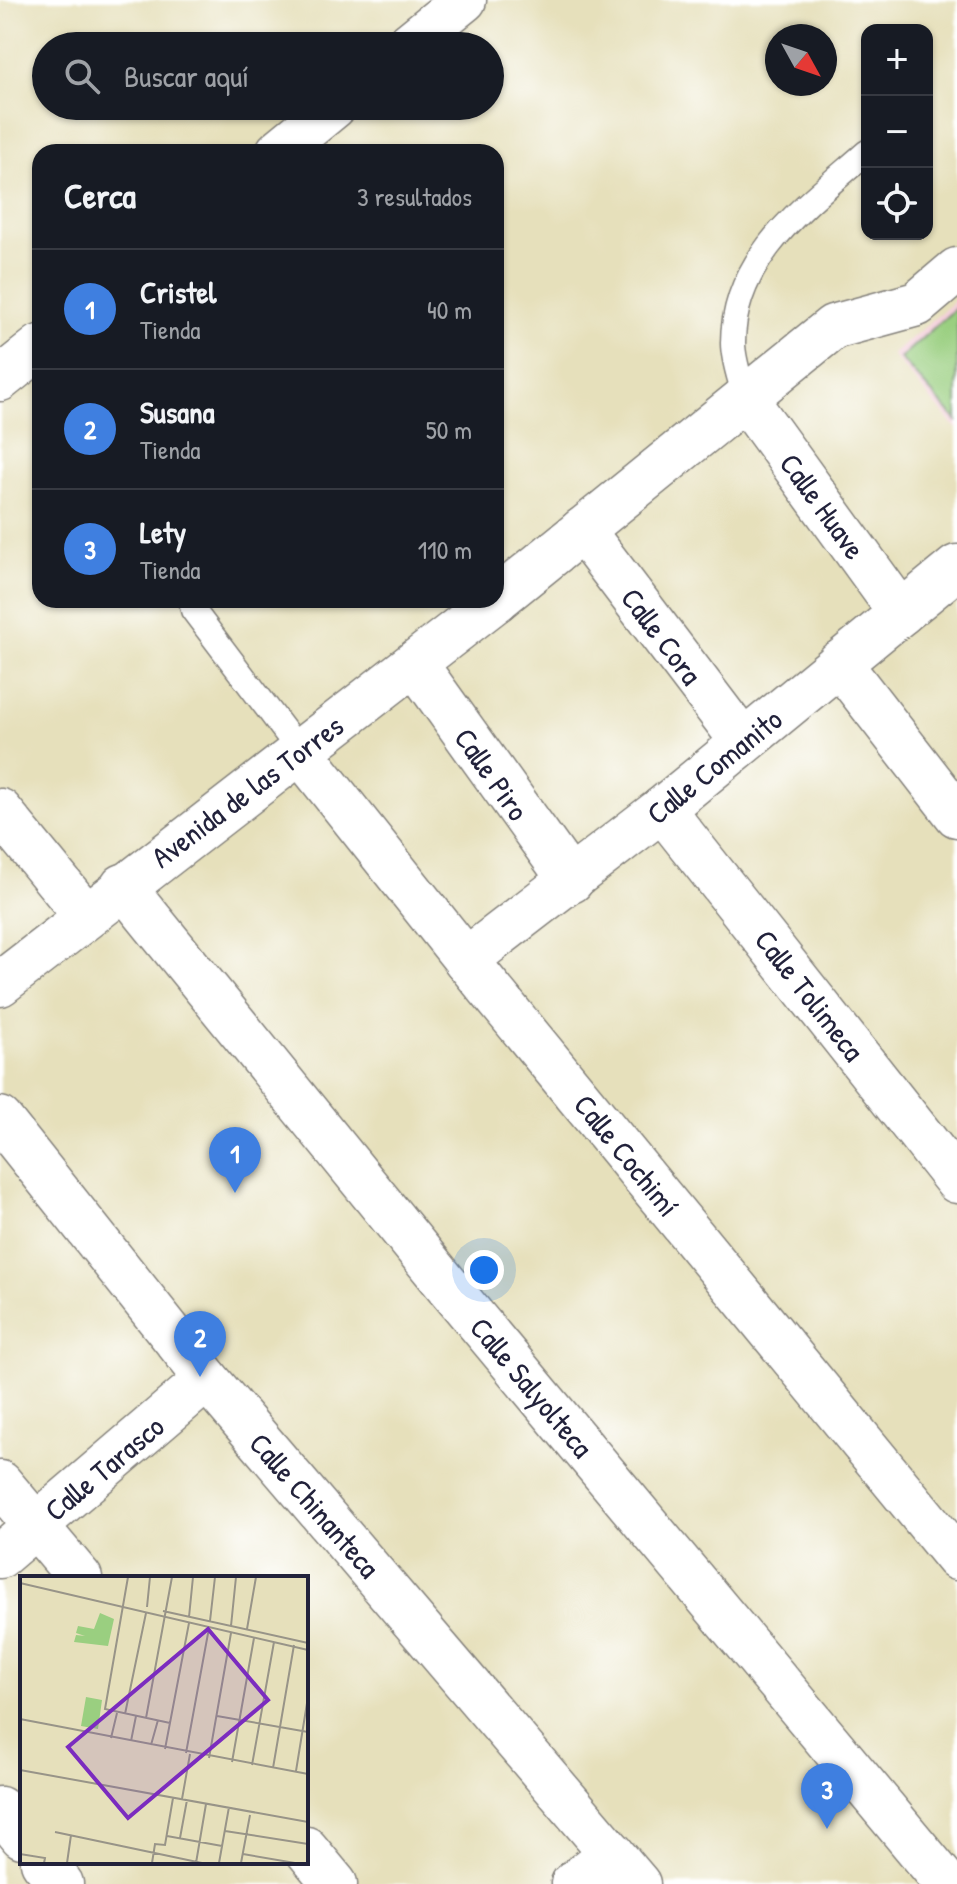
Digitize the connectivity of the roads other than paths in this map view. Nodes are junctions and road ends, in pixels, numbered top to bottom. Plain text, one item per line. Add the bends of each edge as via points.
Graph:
1 (464, 0) edge
2 (424, 32) edge
3 (317, 120) edge
4 (288, 144) edge
5 (861, 157) edge
6 (957, 270) edge
7 (32, 353) edge
8 (0, 379) edge
9 (745, 398) junction
10 (582, 530) junction
11 (957, 567) edge
12 (504, 593) edge
13 (193, 608) edge
14 (486, 608) edge
15 (901, 613) junction
16 (839, 663) junction
17 (416, 665) junction
18 (743, 742) junction
19 (299, 750) junction
20 (662, 809) junction
21 (0, 811) edge
22 (957, 815) edge
23 (571, 881) junction
24 (123, 886) junction
25 (86, 916) junction
26 (466, 960) junction
27 (0, 984) edge
28 (0, 1119) edge
29 (957, 1181) edge
30 (207, 1379) junction
31 (0, 1483) edge
32 (36, 1526) junction
33 (0, 1556) edge
34 (957, 1558) edge
35 (78, 1576) edge
36 (0, 1809) edge
37 (20, 1834) edge
38 (308, 1851) edge
39 (45, 1864) edge
40 (625, 1868) edge
41 (61, 1884) edge
42 (335, 1884) edge
43 (573, 1884) edge
44 (947, 1884) edge

1 - 2 street
3 - 4 street
5 - 9 lane via 775,234 743,287 733,344
6 - 9 street, Avenida de las Torres via 917,304 833,327
7 - 8 street
9 - 10 street, Avenida de las Torres
9 - 15 street, Calle Huave
10 - 12 street, Avenida de las Torres
10 - 18 street, Calle Cora
11 - 15 street, Calle Comanito
13 - 19 lane
14 - 17 street, Avenida de las Torres
15 - 16 street, Calle Comanito
16 - 18 street, Calle Comanito
16 - 22 street
17 - 19 street, Avenida de las Torres
17 - 23 street, Calle Piro
18 - 20 street, Calle Comanito
19 - 24 street, Avenida de las Torres
19 - 26 street, Calle Cochimí
20 - 23 street, Calle Comanito
20 - 29 street, Calle Tolimeca
21 - 25 street
23 - 26 street, Calle Comanito
24 - 25 street, Avenida de las Torres
24 - 44 street, Calle Salyolteca via 451,1290
25 - 27 street, Avenida de las Torres
26 - 34 street, Calle Cochimí
28 - 30 street, Calle Chinanteca
30 - 32 street, Calle Tarasco
30 - 40 street, Calle Chinanteca
31 - 32 street
32 - 33 street, Calle Tarasco
32 - 35 street
36 - 37 street
38 - 42 street
39 - 41 street
40 - 43 street

